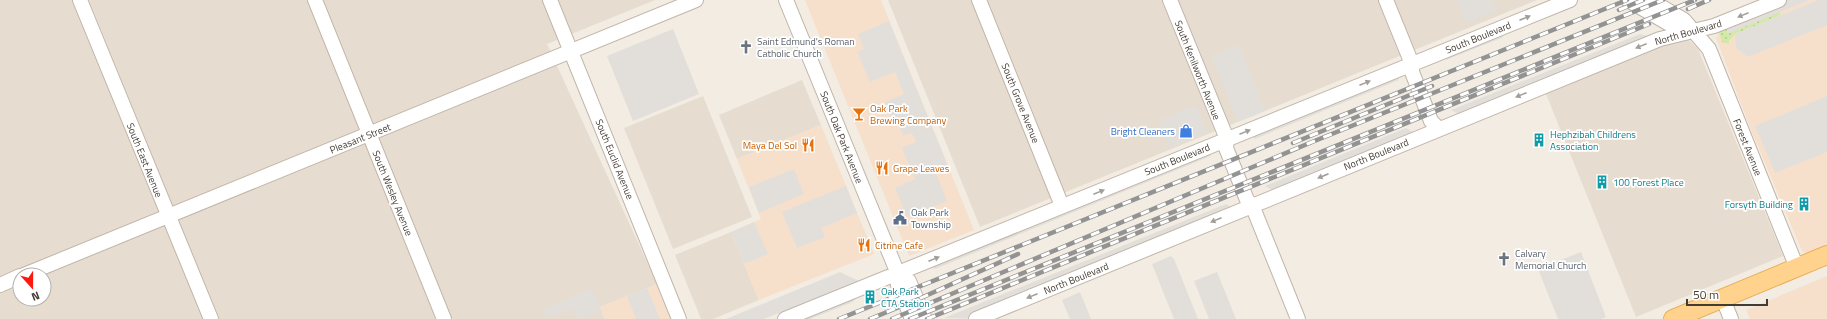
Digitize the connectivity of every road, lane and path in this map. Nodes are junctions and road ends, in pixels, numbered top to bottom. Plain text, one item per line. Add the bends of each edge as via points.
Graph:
1 (80, 0) edge
2 (315, 0) edge
3 (550, 0) edge
4 (696, 0) edge
5 (786, 0) edge
6 (979, 0) edge
7 (1170, 0) edge
8 (1386, 0) edge
9 (1570, 0) edge
10 (1628, 0) edge
11 (1650, 0) edge
12 (1779, 0) edge
13 (1692, 31) junction
14 (571, 51) junction
15 (1412, 64) junction
16 (1438, 128) junction
17 (369, 134) junction
18 (1227, 139) junction
19 (1252, 205) junction
20 (1062, 206) junction
21 (168, 216) junction
22 (1827, 256) edge
23 (44, 267) edge
24 (1797, 268) junction
25 (898, 274) junction
26 (12, 280) edge
27 (0, 285) edge
28 (1723, 299) junction
29 (211, 319) edge
30 (444, 319) edge
31 (679, 319) edge
32 (785, 319) edge
33 (912, 319) edge
34 (925, 319) edge
35 (976, 319) edge
36 (1298, 319) edge
37 (1673, 319) edge
38 (1732, 319) edge

1 - 21 street, South East Avenue
2 - 17 street, South Wesley Avenue
3 - 14 street, South Euclid Avenue
4 - 14 street, Pleasant Street
5 - 25 street, South Oak Park Avenue
6 - 20 street, South Grove Avenue
7 - 18 street, South Kenilworth Avenue
8 - 15 street
15 -> 9 street, South Boulevard
10 - 13 street via 1671,25
11 - 13 street, Forest Avenue via 1684,20
12 -> 13 street, North Boulevard via 1714,26
13 -> 16 street, North Boulevard via 1660,39
13 - 24 street, Forest Avenue via 1711,53
14 - 17 street, Pleasant Street
14 - 31 street, South Euclid Avenue
15 - 16 street via 1419,69 1439,117
18 -> 15 street, South Boulevard
16 -> 19 street, North Boulevard
17 - 21 street, Pleasant Street
17 - 30 street, South Wesley Avenue
18 - 19 street, South Kenilworth Avenue via 1226,148 1247,200
20 -> 18 street, South Boulevard
19 -> 35 street, North Boulevard
19 - 36 street, South Kenilworth Avenue
25 -> 20 street, South Boulevard
21 - 23 street, Pleasant Street
21 - 29 street, South East Avenue
22 - 24 main road
24 - 28 main road
25 - 32 street, South Boulevard
25 - 33 street via 898,286
25 - 34 street via 909,281
26 - 27 street
28 - 37 main road
28 - 38 street

